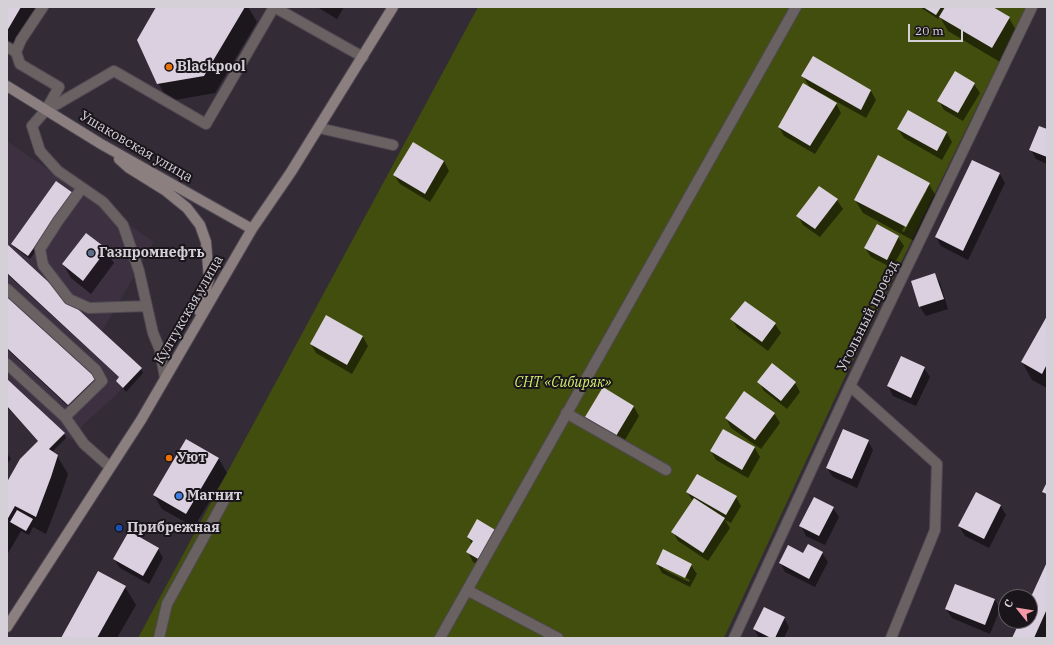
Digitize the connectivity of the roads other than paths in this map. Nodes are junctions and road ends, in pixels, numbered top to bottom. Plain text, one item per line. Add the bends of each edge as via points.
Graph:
1 (43, 7) edge
2 (393, 7) edge
3 (796, 7) edge
4 (1032, 7) edge
5 (7, 47) edge
6 (16, 52) junction
7 (362, 57) junction
8 (7, 86) edge
9 (46, 110) junction
10 (319, 128) junction
11 (101, 144) junction
12 (392, 145) dead end
13 (82, 188) junction
14 (252, 229) junction
15 (7, 289) edge
16 (147, 306) junction
17 (194, 328) junction
18 (7, 364) edge
19 (165, 378) junction
20 (850, 386) junction
21 (566, 413) junction
22 (65, 417) junction
23 (110, 467) junction
24 (666, 470) dead end
25 (225, 499) dead end
26 (467, 590) junction
27 (7, 627) edge
28 (159, 638) edge
29 (440, 638) edge
30 (558, 638) edge
31 (734, 638) edge
32 (891, 638) edge

1 - 6 street
2 - 7 main road, Култукская улица
3 - 21 street
4 - 20 street, Угольный проезд
5 - 6 street
6 - 9 street via 20,64 59,87
7 - 9 street via 274,7 206,124 114,71
7 - 10 main road, Култукская улица
8 - 9 main road, Ушаковская улица
9 - 11 main road, Ушаковская улица
9 - 13 street via 32,126 40,151 58,172
10 - 12 street
10 - 14 main road, Култукская улица
11 - 14 main road, Ушаковская улица
11 - 17 main road via 129,168 166,191 187,208 200,224 206,242 209,280
13 - 16 street via 103,202 123,225 139,271
13 - 16 street via 40,249 44,265 68,299 89,308
14 - 17 main road, Култукская улица
15 - 22 street via 96,370 102,381
16 - 19 street
17 - 19 main road, Култукская улица
18 - 22 street
19 - 23 main road, Култукская улица
20 - 31 street, Угольный проезд
20 - 32 street via 937,464 934,530
21 - 24 street
21 - 26 street
22 - 23 street via 84,444
23 - 27 main road, Култукская улица
25 - 28 street via 167,604
26 - 29 street
26 - 30 street

